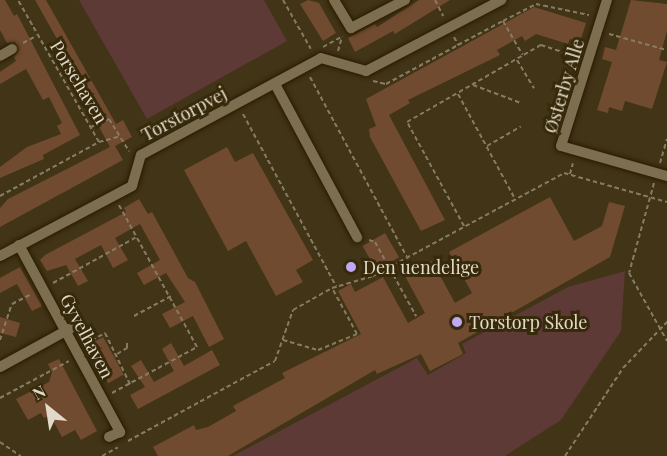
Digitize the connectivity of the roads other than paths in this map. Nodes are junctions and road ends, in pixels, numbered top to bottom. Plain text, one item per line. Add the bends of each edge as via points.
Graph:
1 (334, 0) edge
2 (405, 0) edge
3 (501, 0) edge
4 (605, 0) edge
5 (12, 49) road end
6 (0, 56) edge
7 (275, 84) junction
8 (662, 175) edge
9 (357, 237) road end
10 (19, 245) junction
11 (0, 256) edge
12 (69, 330) junction
13 (0, 368) edge
14 (109, 437) dead end

1 - 2 street via 351,28
3 - 7 street, Torstorpvej via 366,71 321,58
4 - 8 street, Østerby Alle via 561,146
5 - 6 street
7 - 9 street
7 - 10 street, Torstorpvej via 141,155 132,186
10 - 11 street, Torstorpvej
10 - 12 street, Gyvelhaven
12 - 13 street
12 - 14 street, Gyvelhaven via 77,353 120,432

